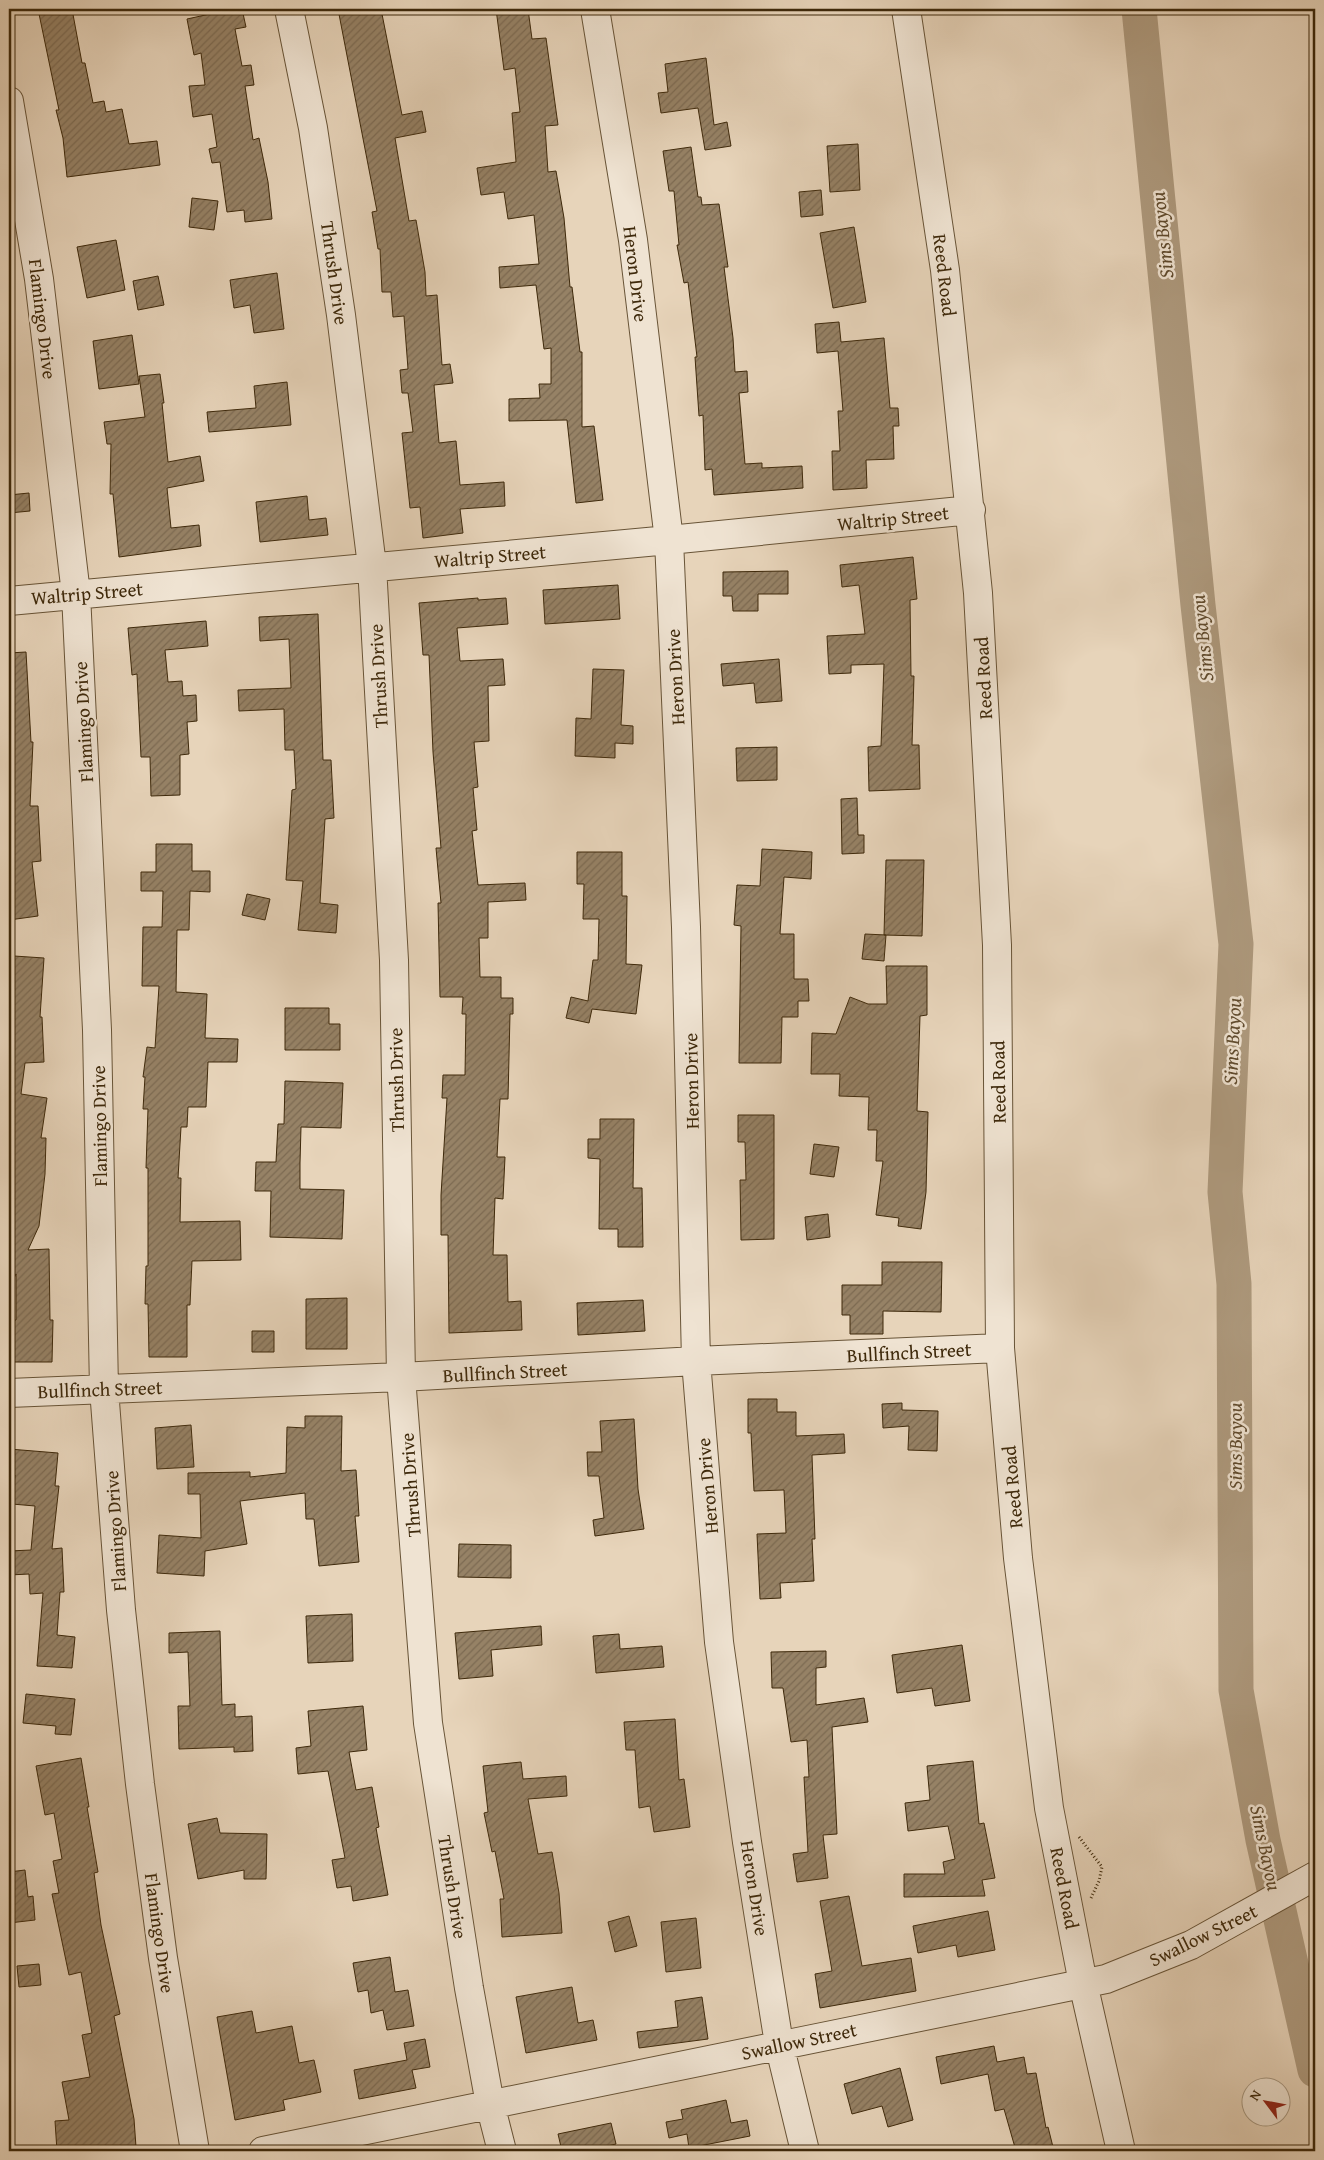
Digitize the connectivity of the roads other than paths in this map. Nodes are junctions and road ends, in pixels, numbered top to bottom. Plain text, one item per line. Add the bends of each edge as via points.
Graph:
1 (289, 9) edge
2 (595, 9) edge
3 (906, 9) edge
4 (9, 101) edge
5 (971, 510) junction
6 (669, 540) junction
7 (372, 566) junction
8 (76, 594) junction
9 (9, 601) edge
10 (1000, 1348) junction
11 (696, 1361) junction
12 (401, 1377) junction
13 (104, 1388) junction
14 (9, 1393) edge
15 (1315, 1876) edge
16 (1083, 1983) junction
17 (779, 2044) junction
18 (490, 2104) junction
19 (195, 2151) edge
20 (263, 2151) edge
21 (502, 2151) edge
22 (805, 2151) edge
23 (1121, 2151) edge

1 - 7 street, Thrush Drive via 313,128 341,315
2 - 6 street, Heron Drive via 633,240
3 - 5 street, Reed Road via 945,270
4 - 8 street, Flamingo Drive via 39,279
5 - 6 street, Waltrip Street
5 - 10 street, Reed Road via 996,945
6 - 7 street, Waltrip Street
6 - 11 street, Heron Drive via 687,945
7 - 8 street, Waltrip Street
7 - 12 street, Thrush Drive via 394,960
8 - 9 street, Waltrip Street
8 - 13 street, Flamingo Drive via 97,1030
10 - 11 street, Bullfinch Street
10 - 16 street, Reed Road via 1018,1558 1049,1808
11 - 12 street, Bullfinch Street
11 - 17 street, Heron Drive via 719,1642
12 - 13 street, Bullfinch Street
12 - 18 street, Thrush Drive via 428,1723
13 - 14 street, Bullfinch Street
13 - 19 street, Flamingo Drive via 121,1610 140,1784 163,1958
15 - 16 street, Swallow Street via 1191,1945 1113,1976
16 - 17 street, Swallow Street
16 - 23 street, Reed Road
17 - 18 street, Swallow Street
17 - 22 street, Heron Drive
18 - 20 street, Swallow Street
18 - 21 street, Thrush Drive

